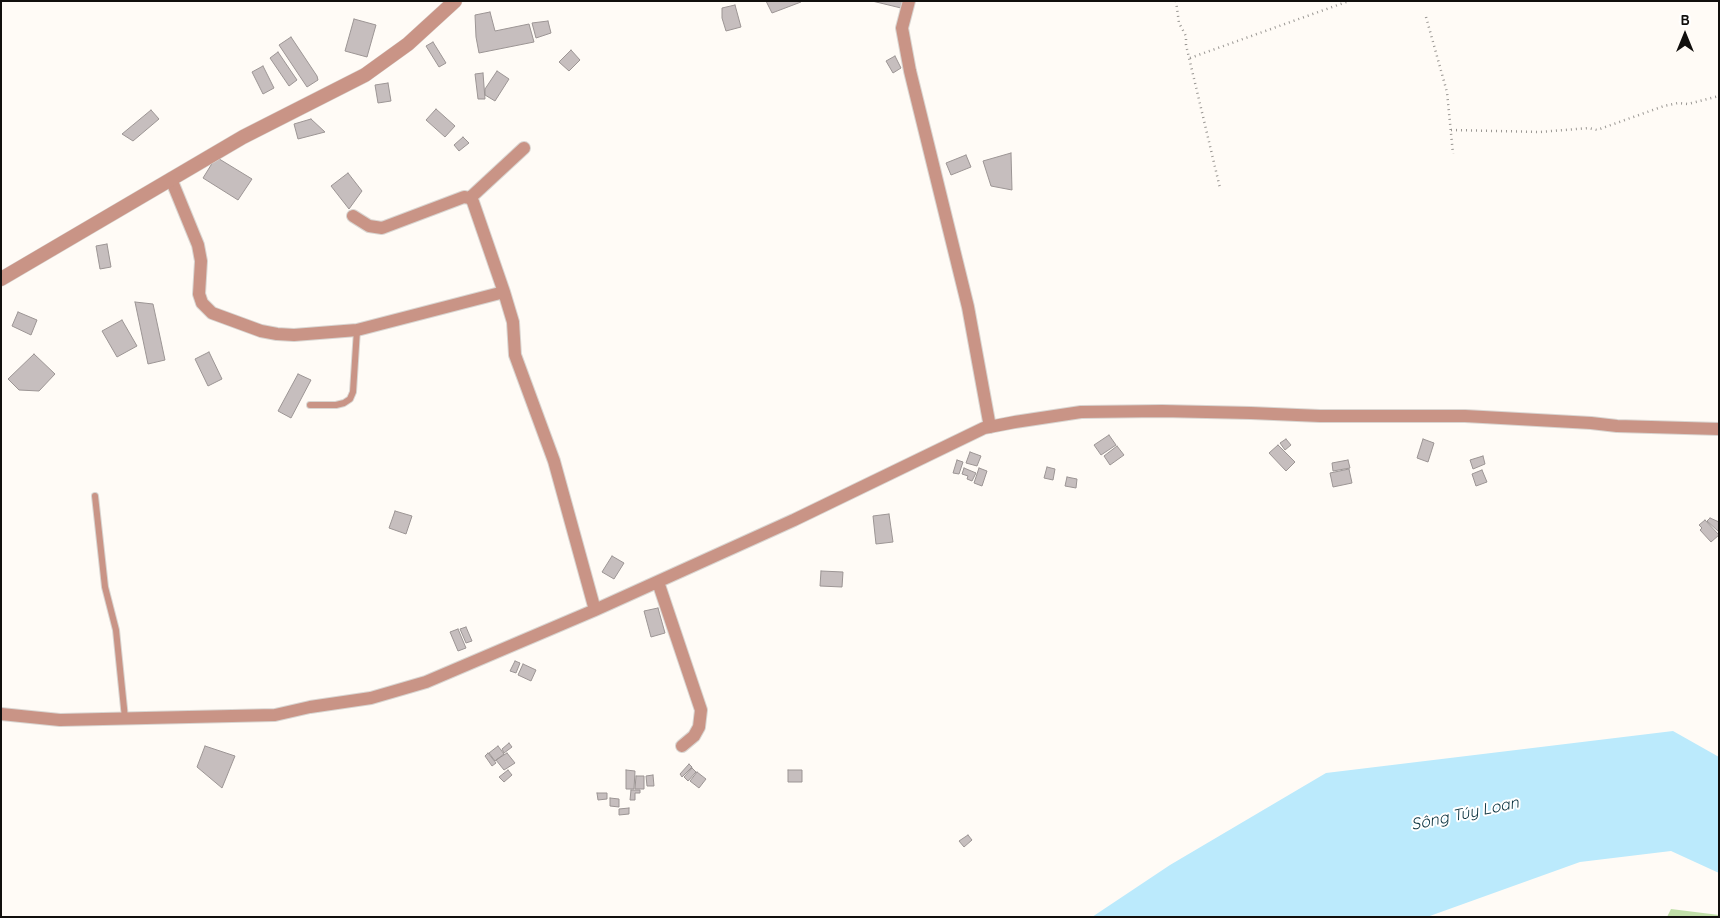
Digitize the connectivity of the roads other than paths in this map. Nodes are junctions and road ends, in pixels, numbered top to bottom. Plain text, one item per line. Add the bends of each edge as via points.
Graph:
1 (455, 1) edge
2 (909, 1) edge
3 (524, 148) dead end
4 (171, 179) junction
5 (470, 198) junction
6 (353, 216) dead end
7 (1, 279) edge
8 (504, 292) junction
9 (357, 330) junction
10 (310, 404) dead end
11 (990, 427) junction
12 (1719, 429) edge
13 (95, 496) dead end
14 (658, 582) junction
15 (595, 610) junction
16 (1, 714) edge
17 (125, 718) junction
18 (682, 746) dead end

1 - 4 street via 408,44 365,75 243,137
2 - 11 street via 902,28 910,71 968,307
3 - 5 street
4 - 7 street
4 - 9 street via 198,245 199,294 208,310 276,334
5 - 6 street via 464,197 382,228 368,226
5 - 8 street
8 - 9 street
8 - 15 street via 513,322 515,355 554,461
9 - 10 lane via 350,399 336,405
11 - 12 street via 1081,412 1162,411 1465,416
11 - 14 street
13 - 17 lane via 105,588 116,630
14 - 15 street
14 - 18 street via 701,710 699,728
15 - 17 street via 426,682 371,698 275,715
16 - 17 street via 60,720

